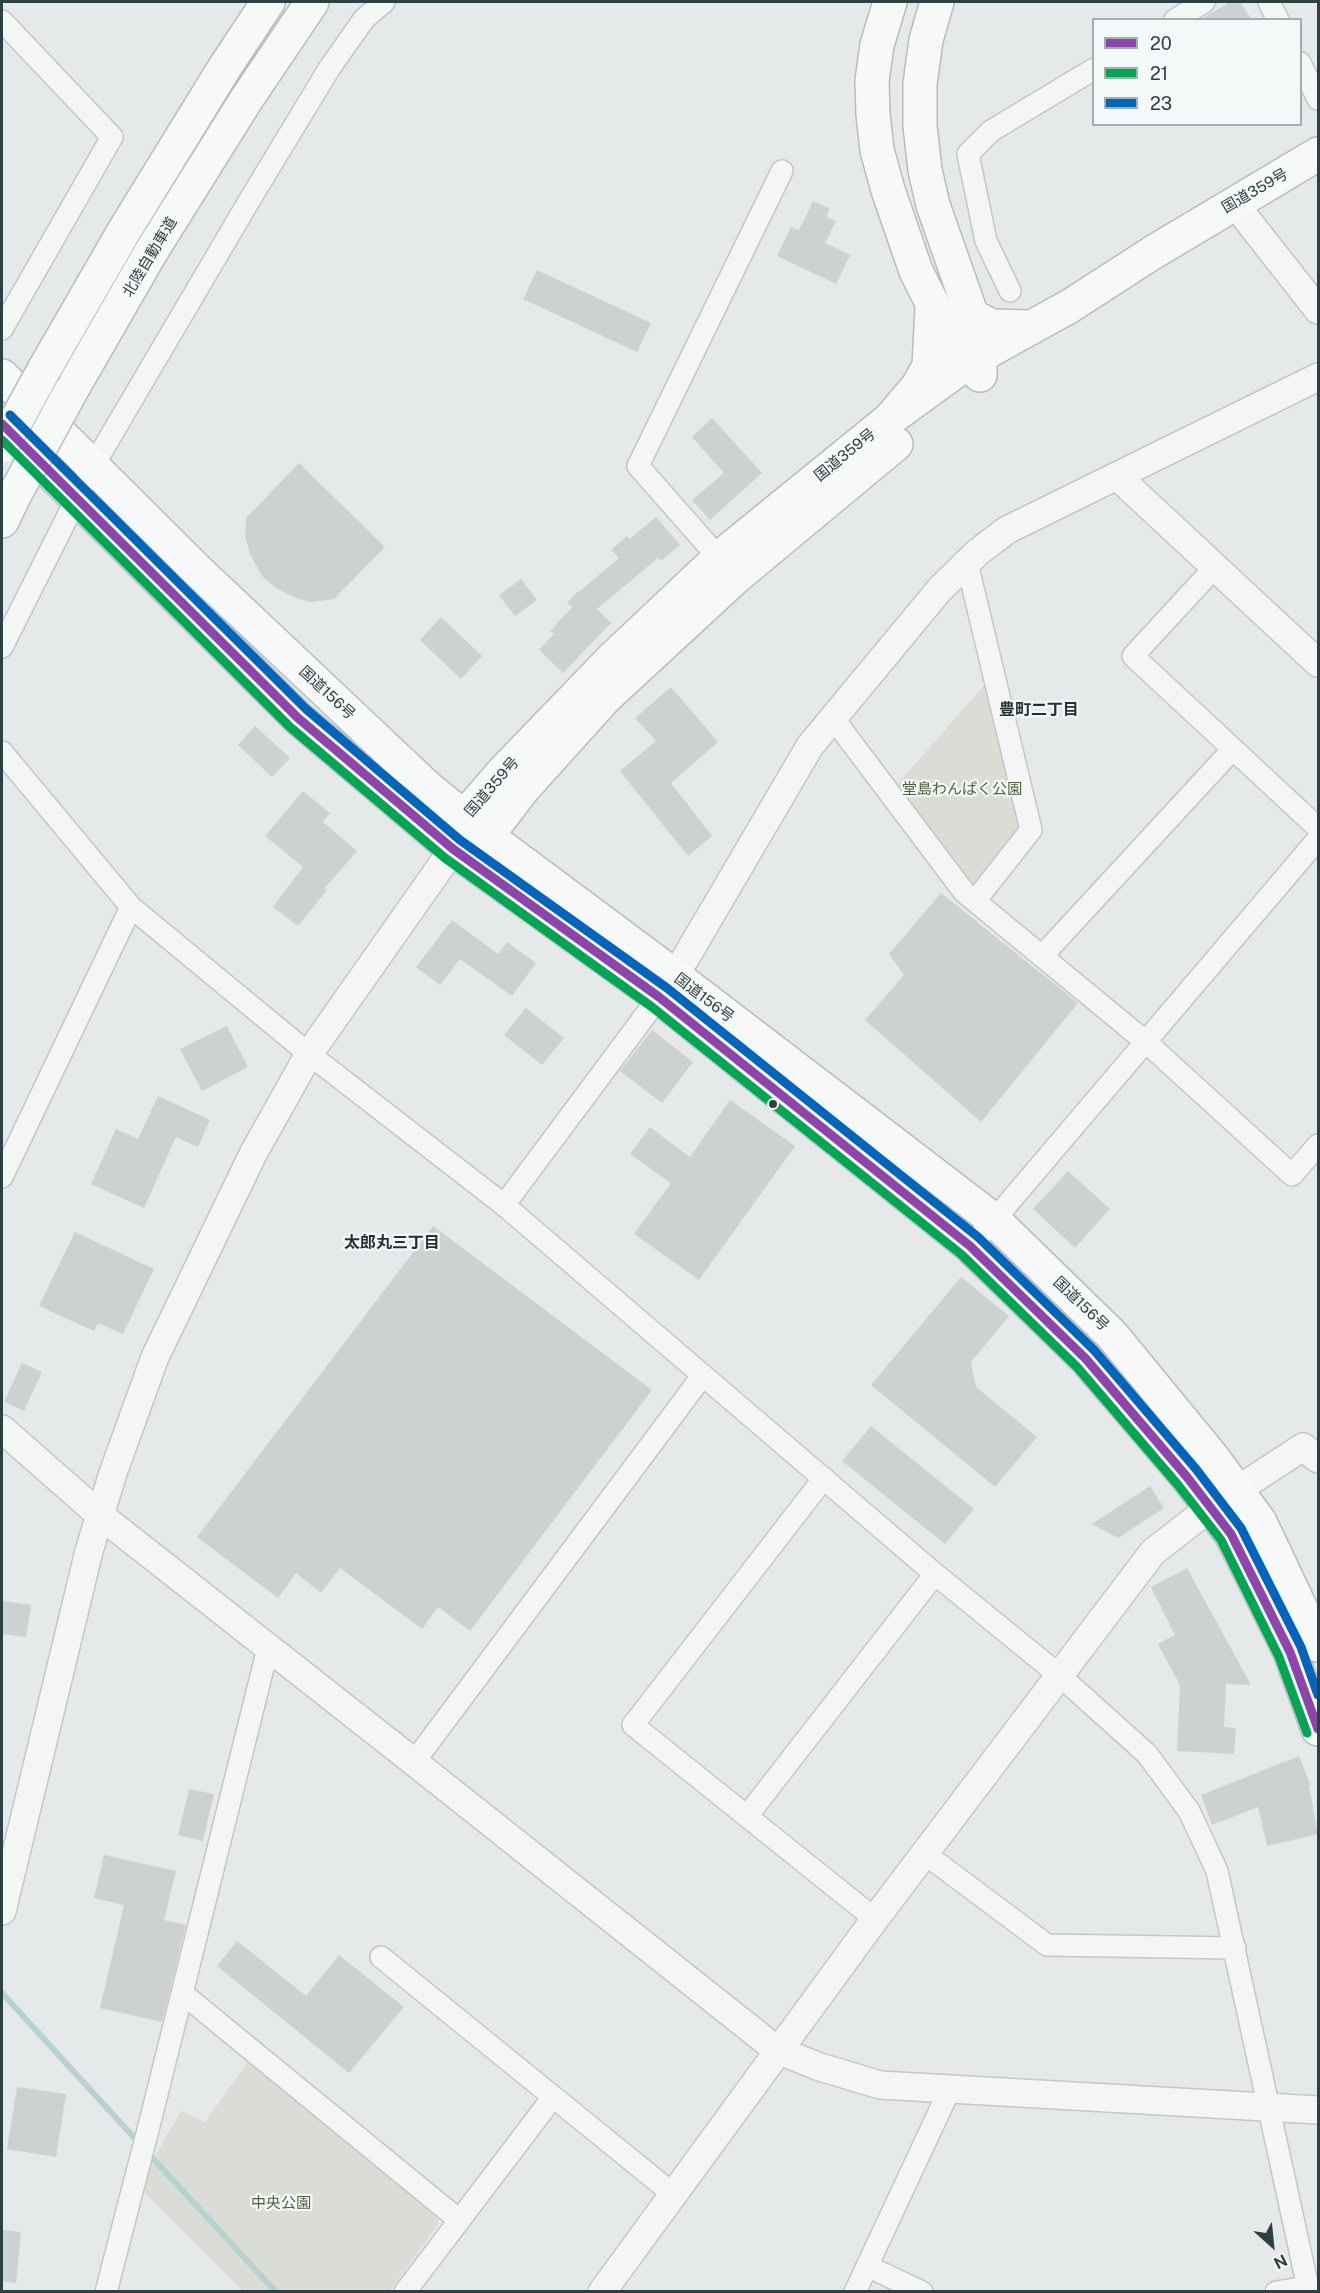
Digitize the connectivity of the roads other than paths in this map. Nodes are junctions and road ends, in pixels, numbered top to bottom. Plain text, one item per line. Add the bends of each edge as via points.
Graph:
1 (268, 2) edge
2 (312, 2) edge
3 (384, 2) edge
4 (890, 2) edge
5 (937, 2) edge
6 (1204, 2) edge
7 (1269, 2) edge
8 (1177, 18) edge
9 (1277, 18) edge
10 (2, 21) edge
11 (1302, 67) edge
12 (1092, 70) edge
13 (1318, 99) edge
14 (1318, 154) edge
15 (782, 171) dead end
16 (1234, 203) junction
17 (1010, 291) dead end
18 (932, 306) junction
19 (1070, 306) junction
20 (1318, 310) edge
21 (972, 316) junction
22 (1030, 327) junction
23 (2, 329) edge
24 (976, 364) junction
25 (2, 376) edge
26 (1318, 377) edge
27 (890, 419) junction
28 (2, 424) edge
29 (2, 446) edge
30 (93, 466) junction
31 (1118, 477) junction
32 (77, 498) junction
33 (8, 508) edge
34 (719, 558) junction
35 (967, 563) junction
36 (1215, 567) junction
37 (2, 647) edge
38 (1318, 663) edge
39 (833, 718) junction
40 (1233, 749) junction
41 (2, 752) edge
42 (475, 826) junction
43 (1318, 828) edge
44 (1318, 839) edge
45 (453, 849) junction
46 (975, 901) junction
47 (131, 907) junction
48 (1042, 956) junction
49 (667, 987) junction
50 (1146, 1042) junction
51 (309, 1054) junction
52 (1318, 1145) edge
53 (2, 1178) edge
54 (504, 1204) junction
55 (994, 1220) junction
56 (970, 1246) junction
57 (703, 1375) junction
58 (2, 1429) edge
59 (1313, 1446) edge
60 (824, 1478) junction
61 (1223, 1498) junction
62 (101, 1516) junction
63 (935, 1574) junction
64 (1318, 1645) edge
65 (268, 1648) junction
66 (1059, 1675) junction
67 (1318, 1729) edge
68 (414, 1762) junction
69 (747, 1816) junction
70 (924, 1853) junction
71 (2, 1911) edge
72 (875, 1919) junction
73 (1235, 1948) junction
74 (381, 1957) dead end
75 (182, 1993) junction
76 (777, 2050) junction
77 (949, 2091) junction
78 (553, 2097) junction
79 (1270, 2108) junction
80 (1318, 2110) edge
81 (672, 2194) junction
82 (459, 2220) junction
83 (867, 2266) junction
84 (1309, 2289) edge
85 (106, 2292) edge
86 (405, 2292) edge
87 (602, 2292) edge
88 (855, 2292) edge
89 (922, 2292) edge
90 (1276, 2292) edge

1 - 29 highway, bridge via 124,231
2 - 33 highway, 北陸自動車道, bridge via 151,252
3 - 30 street via 364,19 330,69
4 - 18 highway via 877,45 873,114 878,150 901,231
5 - 21 highway via 926,40 920,126 933,205
6 - 8 street
7 - 9 street
10 - 23 street via 112,137
11 - 13 street
12 - 17 street via 991,131 968,154 986,241
14 - 16 highway, 国道359号
15 - 34 street via 638,466
16 - 19 highway, 国道359号
16 - 20 street
18 - 24 highway
18 - 27 highway via 929,366
19 - 22 highway, 国道359号
19 - 24 highway, 国道359号
21 - 22 highway via 992,326
21 - 24 highway
22 - 24 highway, 国道359号
24 - 27 highway, 国道359号
24 - 42 highway, 国道359号 via 736,577 605,698 523,789
25 - 30 highway, 国道156号
26 - 31 street
27 - 34 highway, 国道359号
28 - 32 highway, 国道156号
30 - 32 street
30 - 42 highway, 国道156号 via 427,787
31 - 35 street via 1007,530
31 - 36 street
32 - 37 street
32 - 45 highway, 国道156号 via 298,718
34 - 42 highway, 国道359号 via 613,658 503,772
35 - 39 street via 940,589
35 - 46 street via 1031,830
36 - 38 street
36 - 40 street via 1133,656
39 - 46 street via 964,892
39 - 49 street via 810,746
40 - 43 street
40 - 48 street
41 - 47 street
42 - 45 highway, 国道359号
42 - 49 highway, 国道156号
44 - 50 street
45 - 49 highway, 国道156号
45 - 51 street
46 - 48 street
47 - 51 street
47 - 53 street
48 - 50 street
49 - 54 street
49 - 55 highway, 国道156号
49 - 56 highway, 国道156号
50 - 52 street via 1293,1175
50 - 55 street
51 - 54 street
51 - 62 street via 253,1154 155,1357
54 - 57 street
55 - 56 street
55 - 61 highway, 国道156号 via 1112,1335 1213,1458
56 - 61 highway, 国道156号
57 - 60 street
57 - 68 street
58 - 62 street
59 - 61 street
60 - 63 street
60 - 69 street via 633,1725
61 - 64 highway, 国道156号 via 1260,1522
61 - 66 street via 1153,1552
61 - 67 highway, 国道156号 via 1231,1534 1290,1652
62 - 65 street
62 - 71 street via 89,1551
63 - 66 street
63 - 69 street
65 - 68 street
65 - 75 street
66 - 70 street
66 - 73 street via 1147,1754 1189,1810 1217,1871
68 - 76 street
69 - 72 street
70 - 72 street
70 - 73 street via 1047,1944
72 - 76 street
73 - 79 street
74 - 78 street
75 - 82 street
75 - 85 street
76 - 77 street via 880,2085
76 - 81 street
77 - 79 street
77 - 83 street
78 - 81 street
78 - 82 street
79 - 80 street
79 - 84 street
81 - 87 street
82 - 86 street
83 - 88 street
83 - 89 street
84 - 90 street

